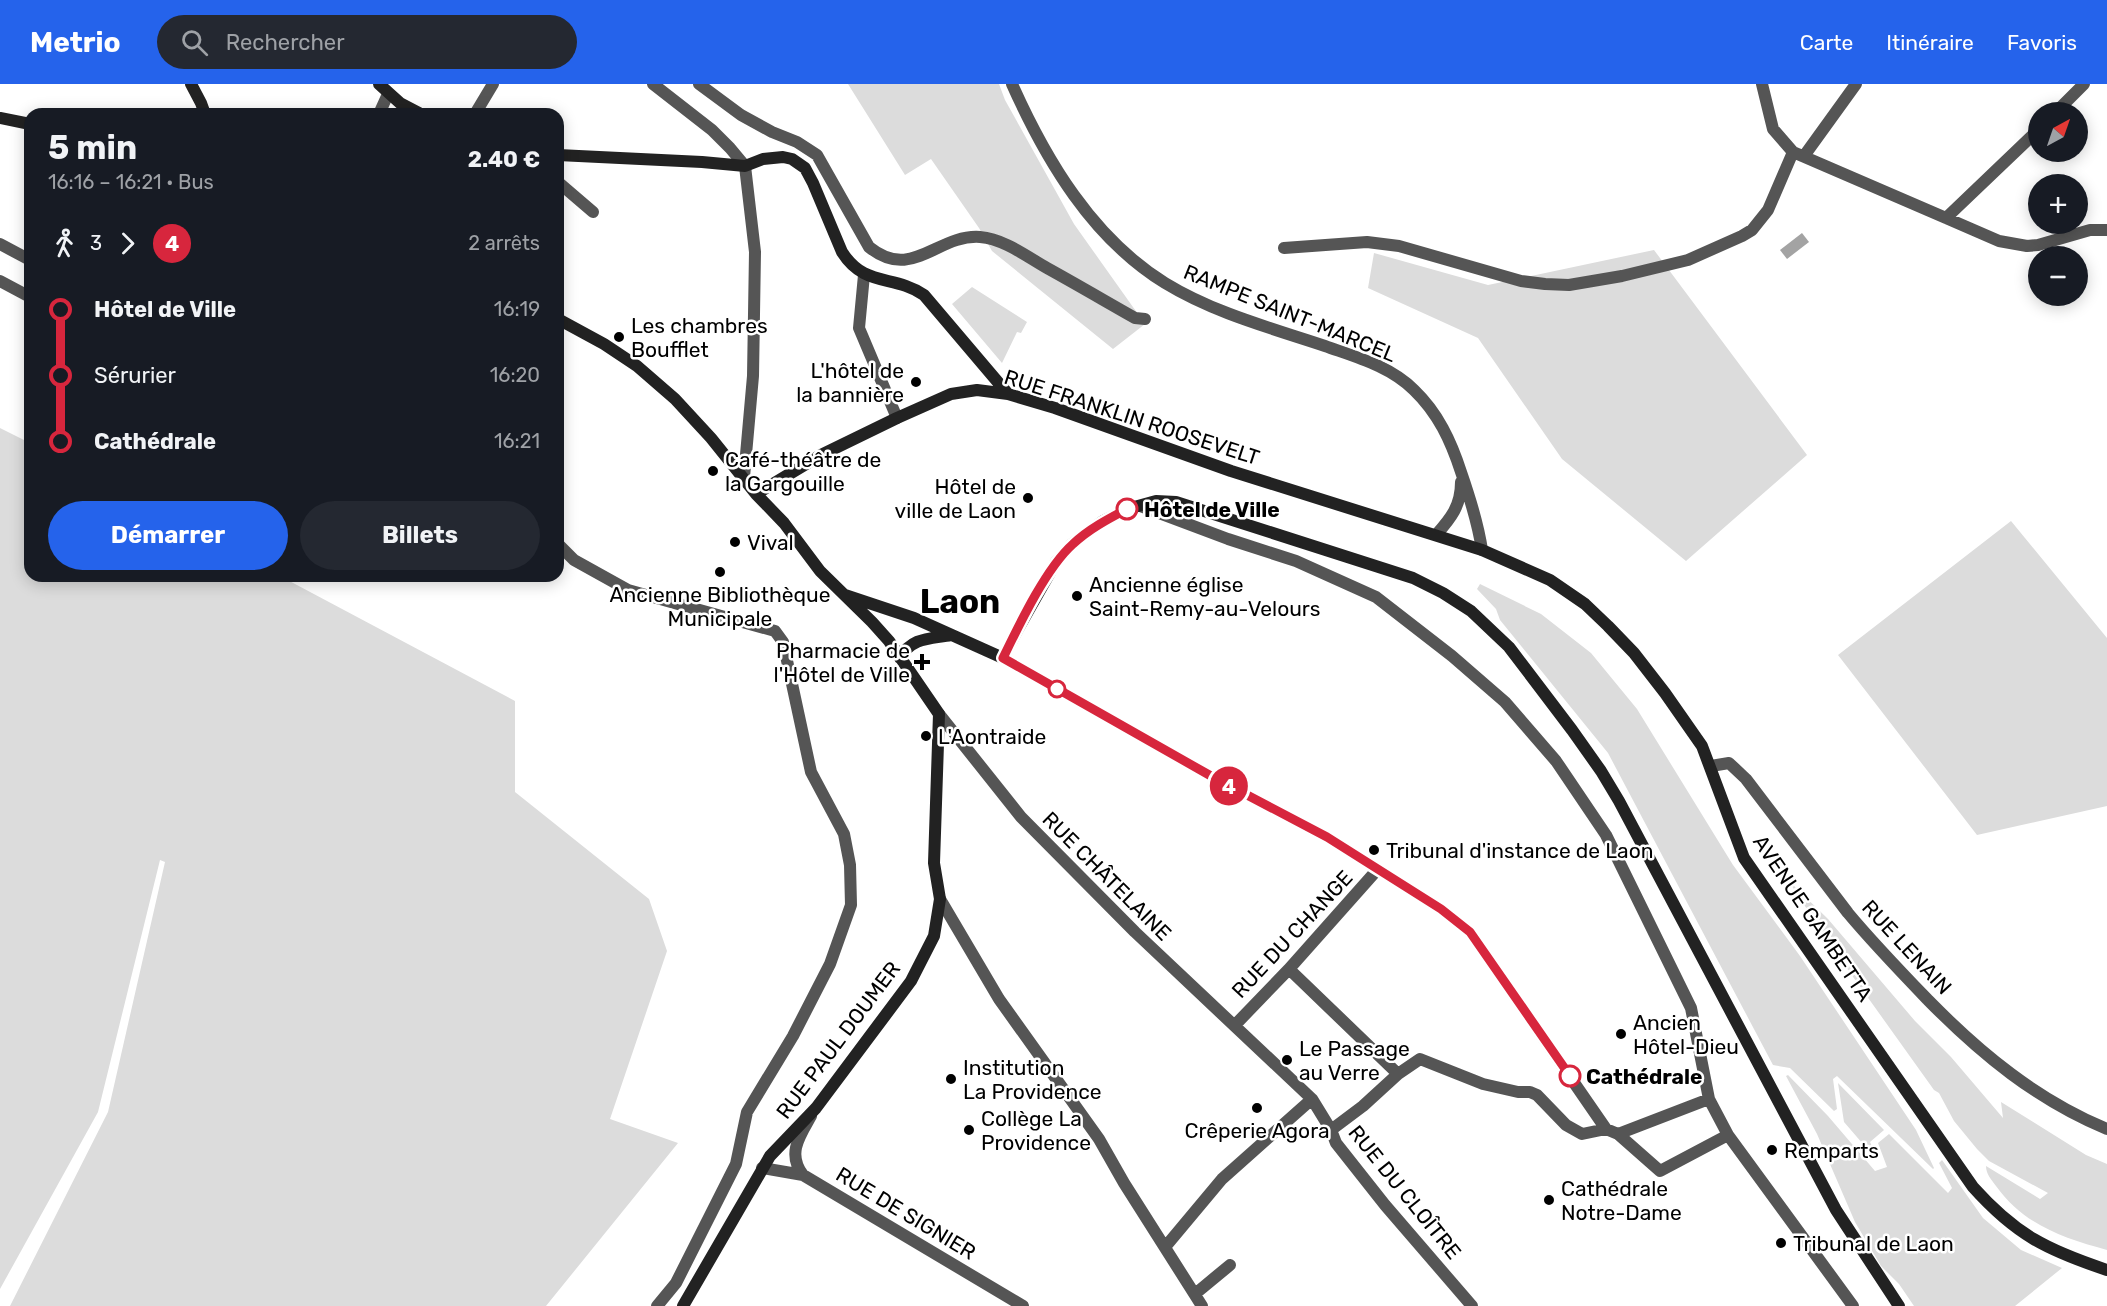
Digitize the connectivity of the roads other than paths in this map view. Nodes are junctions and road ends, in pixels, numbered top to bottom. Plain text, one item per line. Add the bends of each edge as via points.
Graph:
1 (191, 84) edge
2 (380, 84) edge
3 (493, 84) edge
4 (653, 84) edge
5 (699, 84) edge
6 (1012, 84) edge
7 (1762, 84) edge
8 (1856, 84) edge
9 (2084, 84) edge
10 (388, 94) junction
11 (2066, 102) edge
12 (203, 108) edge
13 (382, 108) edge
14 (410, 108) edge
15 (479, 108) edge
16 (0, 118) edge
17 (24, 123) edge
18 (2028, 140) edge
19 (1799, 154) junction
20 (564, 156) edge
21 (745, 166) junction
22 (564, 187) edge
23 (593, 212) dead end
24 (1946, 218) junction
25 (2107, 230) edge
26 (0, 244) edge
27 (1284, 248) dead end
28 (24, 257) edge
29 (864, 274) junction
30 (0, 281) edge
31 (24, 294) edge
32 (1145, 319) dead end
33 (564, 322) edge
34 (1008, 394) junction
35 (897, 418) junction
36 (1461, 469) junction
37 (744, 477) junction
38 (756, 494) junction
39 (1140, 506) junction
40 (1436, 535) junction
41 (564, 550) edge
42 (1482, 550) junction
43 (845, 595) junction
44 (951, 635) junction
45 (900, 658) junction
46 (1073, 698) dead end
47 (939, 714) junction
48 (1711, 766) junction
49 (1377, 870) junction
50 (940, 899) junction
51 (1288, 969) junction
52 (1235, 1025) junction
53 (1398, 1074) junction
54 (1709, 1099) junction
55 (1312, 1100) junction
56 (816, 1108) junction
57 (2107, 1129) edge
58 (1331, 1130) junction
59 (1612, 1132) junction
60 (1728, 1135) junction
61 (762, 1168) junction
62 (804, 1175) junction
63 (1166, 1246) junction
64 (1230, 1265) dead end
65 (2107, 1270) edge
66 (1196, 1294) junction
67 (657, 1306) edge
68 (682, 1306) edge
69 (1023, 1306) edge
70 (1202, 1306) edge
71 (1472, 1306) edge
72 (1853, 1306) edge
73 (1899, 1306) edge

1 - 12 street
2 - 10 street
3 - 15 street
4 - 21 street via 712,130
5 - 32 street via 741,115 797,141 817,155 869,246 879,255 909,260 967,236 999,241 1135,318
6 - 36 street, RAMPE SAINT-MARCEL via 1065,182 1132,259 1164,282 1206,304 1367,361 1398,377 1436,416
7 - 19 street via 1773,129
8 - 19 street
9 - 11 street
10 - 13 street
10 - 14 street
16 - 17 street
18 - 24 street
19 - 24 street
19 - 27 street via 1768,210 1752,230 1688,260 1622,276 1569,285 1545,284 1399,246 1367,242
20 - 21 street
21 - 29 street via 775,157 800,164 813,183 842,252
21 - 37 street via 755,252 753,376
22 - 23 street
24 - 25 street via 1999,241 2027,246 2090,230
26 - 28 street
29 - 34 street via 908,285 924,295
29 - 35 street via 859,328
30 - 31 street
33 - 37 street, RUE CHÂTELAINE via 654,379
34 - 35 street, RUE FRANKLIN ROOSEVELT via 963,391
34 - 40 street, RUE FRANKLIN ROOSEVELT
35 - 38 street, RUE FRANKLIN ROOSEVELT via 821,455
36 - 40 street, RAMPE SAINT-MARCEL via 1458,505
36 - 42 street, RAMPE SAINT-MARCEL
37 - 38 street, RUE CHÂTELAINE
38 - 43 street, RUE CHÂTELAINE
39 - 44 street via 1103,521 1072,544 1056,562 1003,658
39 - 54 street via 1296,561 1376,597 1504,702 1556,761 1606,835 1691,1008
39 - 73 street via 1156,501 1176,502 1413,578 1471,611 1509,647 1572,730 1619,801 1836,1210
40 - 42 street, AVENUE GAMBETTA
41 - 67 street via 574,560 628,590 775,631 783,642 811,772 844,834 850,865 851,904 830,964 747,1112 736,1164 676,1283
42 - 48 street, AVENUE GAMBETTA via 1550,580 1585,604 1635,653 1702,746
43 - 44 street
43 - 45 street, RUE CHÂTELAINE
44 - 45 street via 915,642 906,647
45 - 47 street, RUE CHÂTELAINE
46 - 49 street via 1327,837
47 - 50 street, RUE PAUL DOUMER via 934,863
47 - 52 street, RUE CHÂTELAINE via 1021,817 1135,932
48 - 57 street, RUE LENAIN via 1729,764 1746,779 1850,914 1899,970 1982,1052 2034,1091 2075,1116
48 - 65 street, AVENUE GAMBETTA via 1744,858 1973,1187 2026,1236 2063,1255
49 - 51 street, RUE DU CHANGE
49 - 59 street via 1441,909 1470,932
50 - 56 street, RUE PAUL DOUMER via 934,936 911,981
50 - 63 street via 999,999 1099,1139
51 - 52 street, RUE DU CHANGE
51 - 53 street
52 - 55 street, RUE CHÂTELAINE
53 - 58 street
53 - 59 street via 1420,1059 1483,1084 1537,1095 1566,1125 1582,1134
54 - 59 street
54 - 60 street
55 - 58 street, RUE DU CLOÎTRE
55 - 63 street via 1221,1179
56 - 61 street, RUE PAUL DOUMER
56 - 62 street via 794,1156
58 - 71 street, RUE DU CLOÎTRE via 1336,1143 1385,1205
59 - 60 street via 1660,1171
60 - 72 street
61 - 62 street, RUE DE SIGNIER
61 - 68 street, RUE PAUL DOUMER
62 - 69 street, RUE DE SIGNIER
63 - 66 street
64 - 66 street
66 - 70 street

